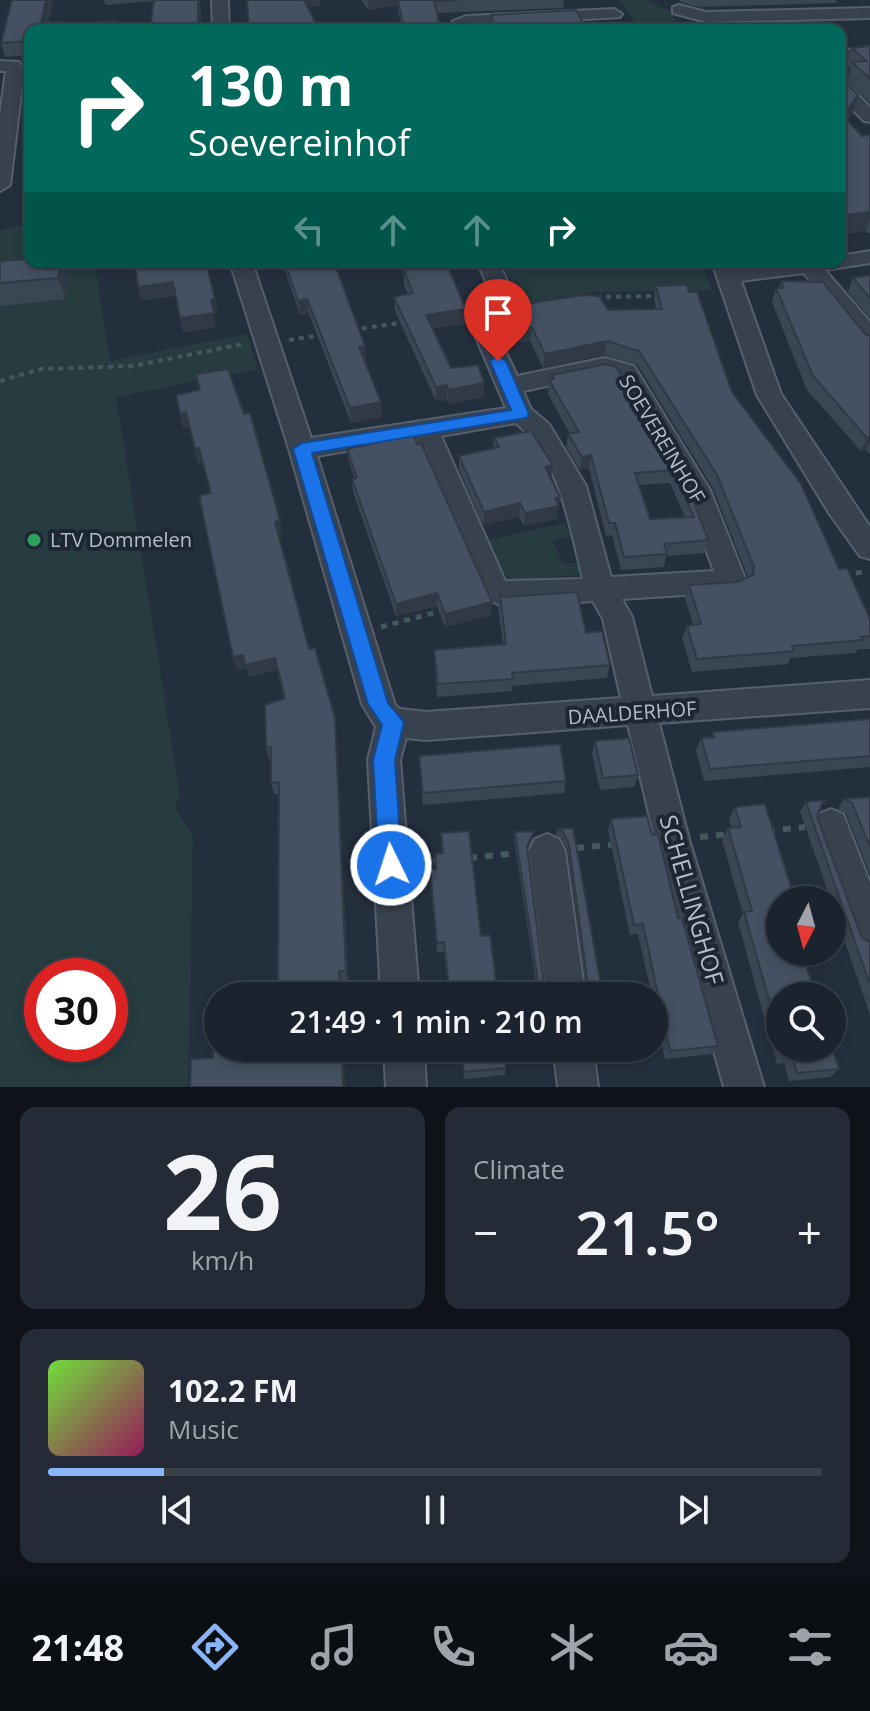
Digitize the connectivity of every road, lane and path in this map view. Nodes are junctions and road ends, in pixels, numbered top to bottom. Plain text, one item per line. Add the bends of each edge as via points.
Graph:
1 (220, 0) edge
2 (679, 10) dead end
3 (870, 13) edge
4 (615, 14) edge
5 (221, 24) edge
6 (459, 24) edge
7 (870, 52) edge
8 (846, 55) edge
9 (15, 68) edge
10 (846, 93) edge
11 (5, 102) edge
12 (870, 117) edge
13 (0, 185) edge
14 (870, 257) edge
15 (846, 261) edge
16 (242, 268) edge
17 (491, 268) edge
18 (753, 268) edge
19 (812, 268) edge
20 (725, 269) edge
21 (659, 296) edge
22 (585, 298) edge
23 (415, 320) edge
24 (341, 332) edge
25 (326, 334) edge
26 (266, 341) junction
27 (870, 341) edge
28 (0, 381) edge
29 (509, 386) junction
30 (521, 414) junction
31 (426, 431) junction
32 (302, 449) junction
33 (868, 541) edge
34 (870, 572) edge
35 (840, 574) edge
36 (600, 588) junction
37 (504, 595) junction
38 (359, 632) junction
39 (870, 694) edge
40 (642, 713) junction
41 (393, 722) junction
42 (831, 825) joint
43 (759, 832) edge
44 (744, 833) edge
45 (672, 839) junction
46 (625, 844) edge
47 (547, 851) junction
48 (391, 865) junction
49 (870, 932) edge
50 (399, 982) edge
51 (564, 982) edge
52 (405, 1062) edge
53 (575, 1062) edge
54 (406, 1087) edge
55 (578, 1087) edge
56 (744, 1087) edge

1 - 5 street
2 - 3 street via 706,17
4 - 6 street
7 - 8 street
9 - 11 street
10 - 12 street
11 - 13 street
14 - 15 street
16 - 26 street
17 - 29 street via 500,289 487,313 487,335
18 - 20 street
19 - 27 street
20 - 33 street via 769,395 839,506
21 - 22 path
23 - 24 path
25 - 26 path
26 - 28 path via 133,366 41,369
26 - 32 street
29 - 30 street
29 - 36 street, SOEVEREINHOF via 605,366 625,372 697,490 732,581
30 - 31 street
30 - 36 street via 540,430 573,486
31 - 32 street
31 - 37 street via 494,589
32 - 38 street
34 - 35 path
36 - 37 street
36 - 40 street via 617,617
37 - 38 path
38 - 41 street via 378,704
39 - 40 street, DAALDERHOF
40 - 41 street, DAALDERHOF via 426,726
40 - 45 street, SCHELLINGHOF
41 - 48 street via 384,760
42 - 43 path
42 - 49 street
44 - 45 path
45 - 56 street, SCHELLINGHOF
46 - 47 path
47 - 48 path
47 - 51 street
48 - 50 street
52 - 54 street
53 - 55 street

